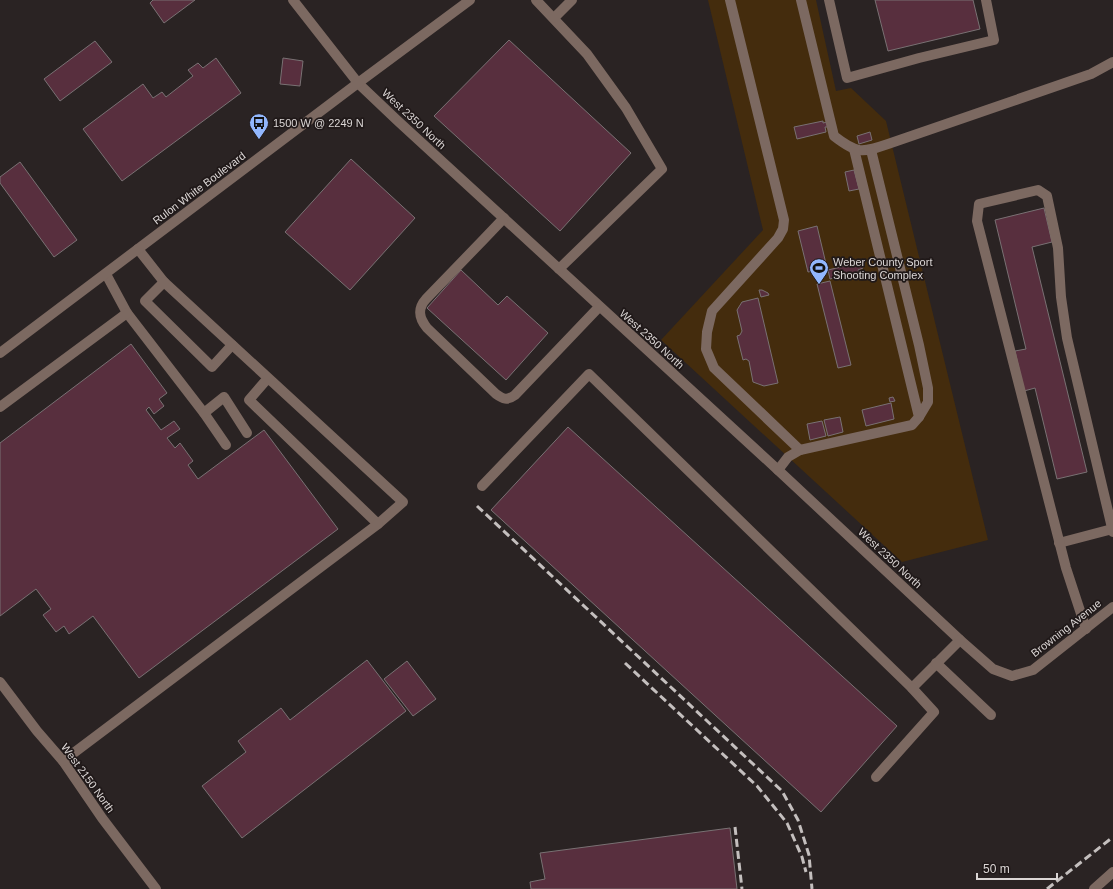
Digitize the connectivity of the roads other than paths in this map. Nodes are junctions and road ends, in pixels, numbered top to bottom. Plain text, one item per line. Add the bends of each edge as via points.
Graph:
1 (293, 0) edge
2 (470, 0) edge
3 (536, 0) edge
4 (572, 0) edge
5 (730, 0) edge
6 (801, 0) edge
7 (828, 0) edge
8 (986, 0) edge
9 (554, 18) junction
10 (1113, 62) edge
11 (358, 83) junction
12 (854, 149) junction
13 (871, 150) junction
14 (504, 218) junction
15 (138, 249) junction
16 (559, 269) junction
17 (106, 274) junction
18 (164, 282) junction
19 (599, 306) junction
20 (127, 313) junction
21 (232, 345) junction
22 (0, 353) edge
23 (268, 378) junction
24 (0, 407) edge
25 (204, 413) junction
26 (919, 417) junction
27 (247, 433) dead end
28 (226, 445) dead end
29 (800, 450) junction
30 (778, 470) junction
31 (482, 486) dead end
32 (378, 524) junction
33 (1113, 530) edge
34 (1059, 542) junction
35 (1113, 607) edge
36 (1086, 629) junction
37 (960, 640) junction
38 (936, 663) junction
39 (1012, 676) joint
40 (0, 682) edge
41 (912, 688) junction
42 (991, 715) dead end
43 (63, 761) junction
44 (876, 777) dead end
45 (1113, 872) edge
46 (156, 889) edge
47 (1094, 889) edge

1 - 11 street, West 2350 North
2 - 11 street, Rulon White Boulevard
3 - 9 street
4 - 9 street
5 - 29 street via 784,220 778,238 712,311 706,349 714,368
6 - 12 street via 834,136
7 - 8 street via 847,78 994,40
9 - 16 street via 587,54 626,108 662,169
10 - 13 street via 1091,74
11 - 14 street, West 2350 North
11 - 15 street, Rulon White Boulevard
12 - 13 street
12 - 26 street
13 - 26 street via 928,388 928,402
14 - 16 street, West 2350 North
14 - 19 street via 421,304 420,309 421,318 427,328 496,394 505,399 515,396
15 - 17 street, Rulon White Boulevard
15 - 18 street
16 - 19 street, West 2350 North
17 - 20 street
17 - 22 street, Rulon White Boulevard
18 - 21 street
18 - 21 street via 145,301 212,367
19 - 30 street, West 2350 North
20 - 24 street
20 - 25 street
21 - 23 street
23 - 32 street via 249,400
23 - 32 street via 403,502
25 - 27 street via 224,397
25 - 28 street
26 - 29 street via 912,425
29 - 30 street via 788,457
30 - 37 street, West 2350 North
31 - 41 street via 589,374
32 - 43 street
33 - 34 street
33 - 34 street via 1067,338 1058,248 1046,196 1038,190 979,204 978,221
34 - 36 street
35 - 36 street, Browning Avenue
36 - 39 street, Browning Avenue via 1033,670
37 - 38 street
37 - 39 street, West 2350 North via 993,669
38 - 41 street
38 - 42 street
40 - 43 street, West 2150 North
41 - 44 street via 934,712
43 - 46 street, West 2150 North
45 - 47 street

